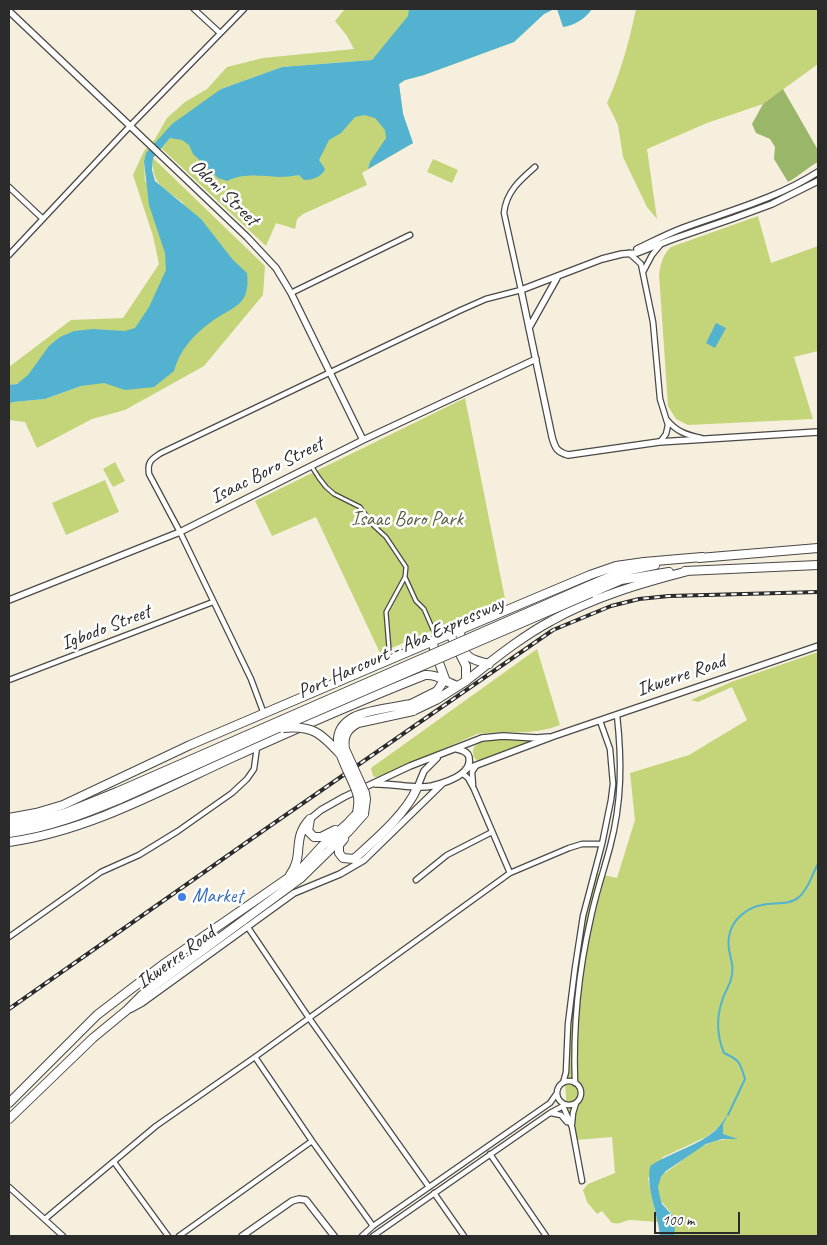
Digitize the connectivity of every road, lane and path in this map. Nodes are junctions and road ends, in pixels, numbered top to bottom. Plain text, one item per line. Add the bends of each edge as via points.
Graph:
1 (194, 9) edge
2 (244, 9) edge
3 (9, 11) edge
4 (220, 33) junction
5 (128, 127) junction
6 (535, 167) dead end
7 (818, 172) edge
8 (818, 180) edge
9 (9, 187) edge
10 (43, 218) junction
11 (410, 235) dead end
12 (661, 243) junction
13 (629, 253) junction
14 (9, 255) edge
15 (643, 272) junction
16 (559, 276) junction
17 (521, 290) junction
18 (291, 293) junction
19 (529, 328) junction
20 (536, 359) junction
21 (330, 372) junction
22 (666, 418) junction
23 (818, 432) edge
24 (705, 439) junction
25 (363, 440) junction
26 (659, 442) junction
27 (312, 467) junction
28 (180, 532) junction
29 (818, 548) edge
30 (702, 557) junction
31 (818, 565) edge
32 (688, 571) junction
33 (405, 577) junction
34 (590, 589) junction
35 (9, 600) edge
36 (213, 602) junction
37 (461, 628) junction
38 (450, 634) junction
39 (436, 641) junction
40 (818, 646) edge
41 (389, 649) dead end
42 (489, 664) junction
43 (9, 680) edge
44 (445, 680) junction
45 (466, 681) junction
46 (458, 686) junction
47 (412, 707) junction
48 (264, 714) junction
49 (617, 715) junction
50 (600, 721) junction
51 (276, 729) junction
52 (554, 736) junction
53 (274, 739) junction
54 (257, 747) junction
55 (455, 749) junction
56 (340, 754) junction
57 (443, 754) junction
58 (477, 765) junction
59 (464, 771) junction
60 (443, 783) junction
61 (374, 784) junction
62 (417, 788) junction
63 (474, 788) junction
64 (118, 796) junction
65 (360, 814) junction
66 (9, 818) edge
67 (310, 819) junction
68 (9, 826) edge
69 (348, 827) junction
70 (9, 832) edge
71 (492, 832) junction
72 (9, 842) edge
73 (602, 844) junction
74 (510, 873) junction
75 (288, 878) junction
76 (416, 880) dead end
77 (247, 926) junction
78 (9, 937) edge
79 (192, 957) junction
80 (202, 959) junction
81 (165, 963) junction
82 (171, 972) junction
83 (127, 1010) junction
84 (309, 1018) junction
85 (255, 1057) junction
86 (575, 1082) junction
87 (563, 1083) junction
88 (557, 1093) junction
89 (9, 1103) edge
90 (576, 1103) junction
91 (564, 1105) junction
92 (550, 1113) junction
93 (9, 1119) edge
94 (572, 1127) junction
95 (312, 1141) junction
96 (490, 1154) junction
97 (114, 1162) junction
98 (582, 1182) dead end
99 (9, 1187) edge
100 (429, 1187) junction
101 (434, 1193) junction
102 (45, 1219) junction
103 (373, 1226) junction
104 (63, 1236) edge
105 (168, 1236) edge
106 (178, 1236) edge
107 (242, 1236) edge
108 (334, 1236) edge
109 (362, 1236) edge
110 (376, 1236) edge
111 (464, 1236) edge
112 (546, 1236) edge

1 - 4 street
2 - 4 street
3 - 5 street, Odoni Street
4 - 5 street
5 - 10 street
5 - 18 street, Odoni Street via 264,254
6 - 17 street via 517,183 505,204 504,213
7 - 13 street via 760,202 685,227
8 - 12 street via 772,204
9 - 10 street
10 - 14 street
11 - 18 street
12 - 13 street
12 - 15 street
13 - 15 street via 641,264
13 - 16 street via 602,259
15 - 22 street via 653,322 660,399
16 - 17 street
16 - 19 street
17 - 19 street
17 - 21 street via 486,299
18 - 21 street, Odoni Street
19 - 20 street
20 - 25 street, Isaac Boro Street
20 - 26 street via 552,438 558,451 568,455
21 - 25 street, Odoni Street
21 - 28 street via 152,459 148,466 149,474
22 - 24 street via 680,432
22 - 26 street via 668,430
23 - 24 street
24 - 26 street
25 - 27 street, Isaac Boro Street
27 - 28 street, Isaac Boro Street
27 - 33 street via 334,494 360,507 406,567
28 - 35 street, Isaac Boro Street
28 - 36 street
29 - 30 main road, Port Harcourt - Aba Expressway
30 - 34 main road, Port Harcourt - Aba Expressway via 621,572
30 - 37 main road via 616,566
31 - 32 main road, Port Harcourt - Aba Expressway
32 - 34 main road, Port Harcourt - Aba Expressway via 643,575
32 - 42 main road via 600,599 552,620
33 - 39 street via 416,601 424,609
33 - 41 street via 387,608
34 - 51 main road, Port Harcourt - Aba Expressway, bridge
34 - 64 main road, Port Harcourt - Aba Expressway, bridge
36 - 43 street, Igbodo Street
36 - 48 street via 251,679
37 - 38 main road
37 - 42 main road via 463,652 473,660
38 - 39 main road
38 - 45 main road via 466,666
39 - 44 main road via 434,649
39 - 48 main road
40 - 49 street, Ikwerre Road
42 - 45 main road
44 - 46 main road
44 - 47 main road via 437,691
44 - 53 main road via 425,675
45 - 46 main road
46 - 47 main road via 436,700
47 - 56 main road, bridge via 353,718 338,735
47 - 65 main road, bridge via 358,723 346,733 345,749 365,793
48 - 53 main road
48 - 66 main road via 63,805
49 - 50 street, Ikwerre Road
49 - 86 street via 621,768 619,802 590,918 576,1024
50 - 52 street, Ikwerre Road
50 - 73 street via 610,749 613,784
51 - 56 main road, bridge via 309,728 328,740
51 - 64 main road, Port Harcourt - Aba Expressway, bridge
52 - 55 street, Ikwerre Road via 492,736
52 - 58 street, Ikwerre Road
53 - 54 main road
54 - 72 main road via 112,813 47,834
54 - 78 street via 254,769 232,793 140,855 102,872
55 - 57 street, Ikwerre Road
55 - 59 street via 469,756 469,765
56 - 65 main road, bridge via 358,796
57 - 61 street, Ikwerre Road
57 - 62 street via 424,771
58 - 59 street, Ikwerre Road
58 - 63 street via 472,772
59 - 60 street, Ikwerre Road
59 - 63 street
60 - 62 street, Ikwerre Road
60 - 77 street, Ikwerre Road via 364,860 294,893
61 - 62 street, Ikwerre Road
61 - 67 street, Ikwerre Road via 344,797
62 - 69 main road via 402,812 354,859 344,858 339,853 339,845
63 - 71 street
64 - 68 main road, Port Harcourt - Aba Expressway
64 - 70 main road, Port Harcourt - Aba Expressway via 63,821
65 - 69 main road
67 - 69 main road via 308,830 314,837
67 - 75 main road via 299,835 297,862
69 - 75 main road, Ikwerre Road
69 - 79 main road via 300,878
71 - 74 street
71 - 76 street via 447,855
73 - 74 street via 568,848
73 - 87 street via 575,968
74 - 84 street
75 - 81 main road, Ikwerre Road
77 - 80 street, Ikwerre Road
77 - 84 street
79 - 80 main road
79 - 82 main road
80 - 83 street, Ikwerre Road via 142,1003
81 - 82 main road
81 - 89 main road, Ikwerre Road via 97,1015
82 - 83 main road
83 - 93 main road, Ikwerre Road
84 - 85 street
84 - 100 street
85 - 95 street
85 - 97 street via 156,1126
86 - 87 street
86 - 90 street via 581,1092
87 - 88 street
88 - 91 street
88 - 100 street via 550,1102
90 - 91 street
90 - 94 street
91 - 92 street
91 - 94 street
92 - 94 street via 561,1115
92 - 96 street
94 - 98 street
95 - 103 street
95 - 106 street
96 - 101 street
96 - 112 street
97 - 102 street
97 - 105 street
99 - 102 street
100 - 103 street
101 - 110 street
101 - 111 street
102 - 104 street
103 - 109 street
107 - 108 street via 298,1199 306,1200

